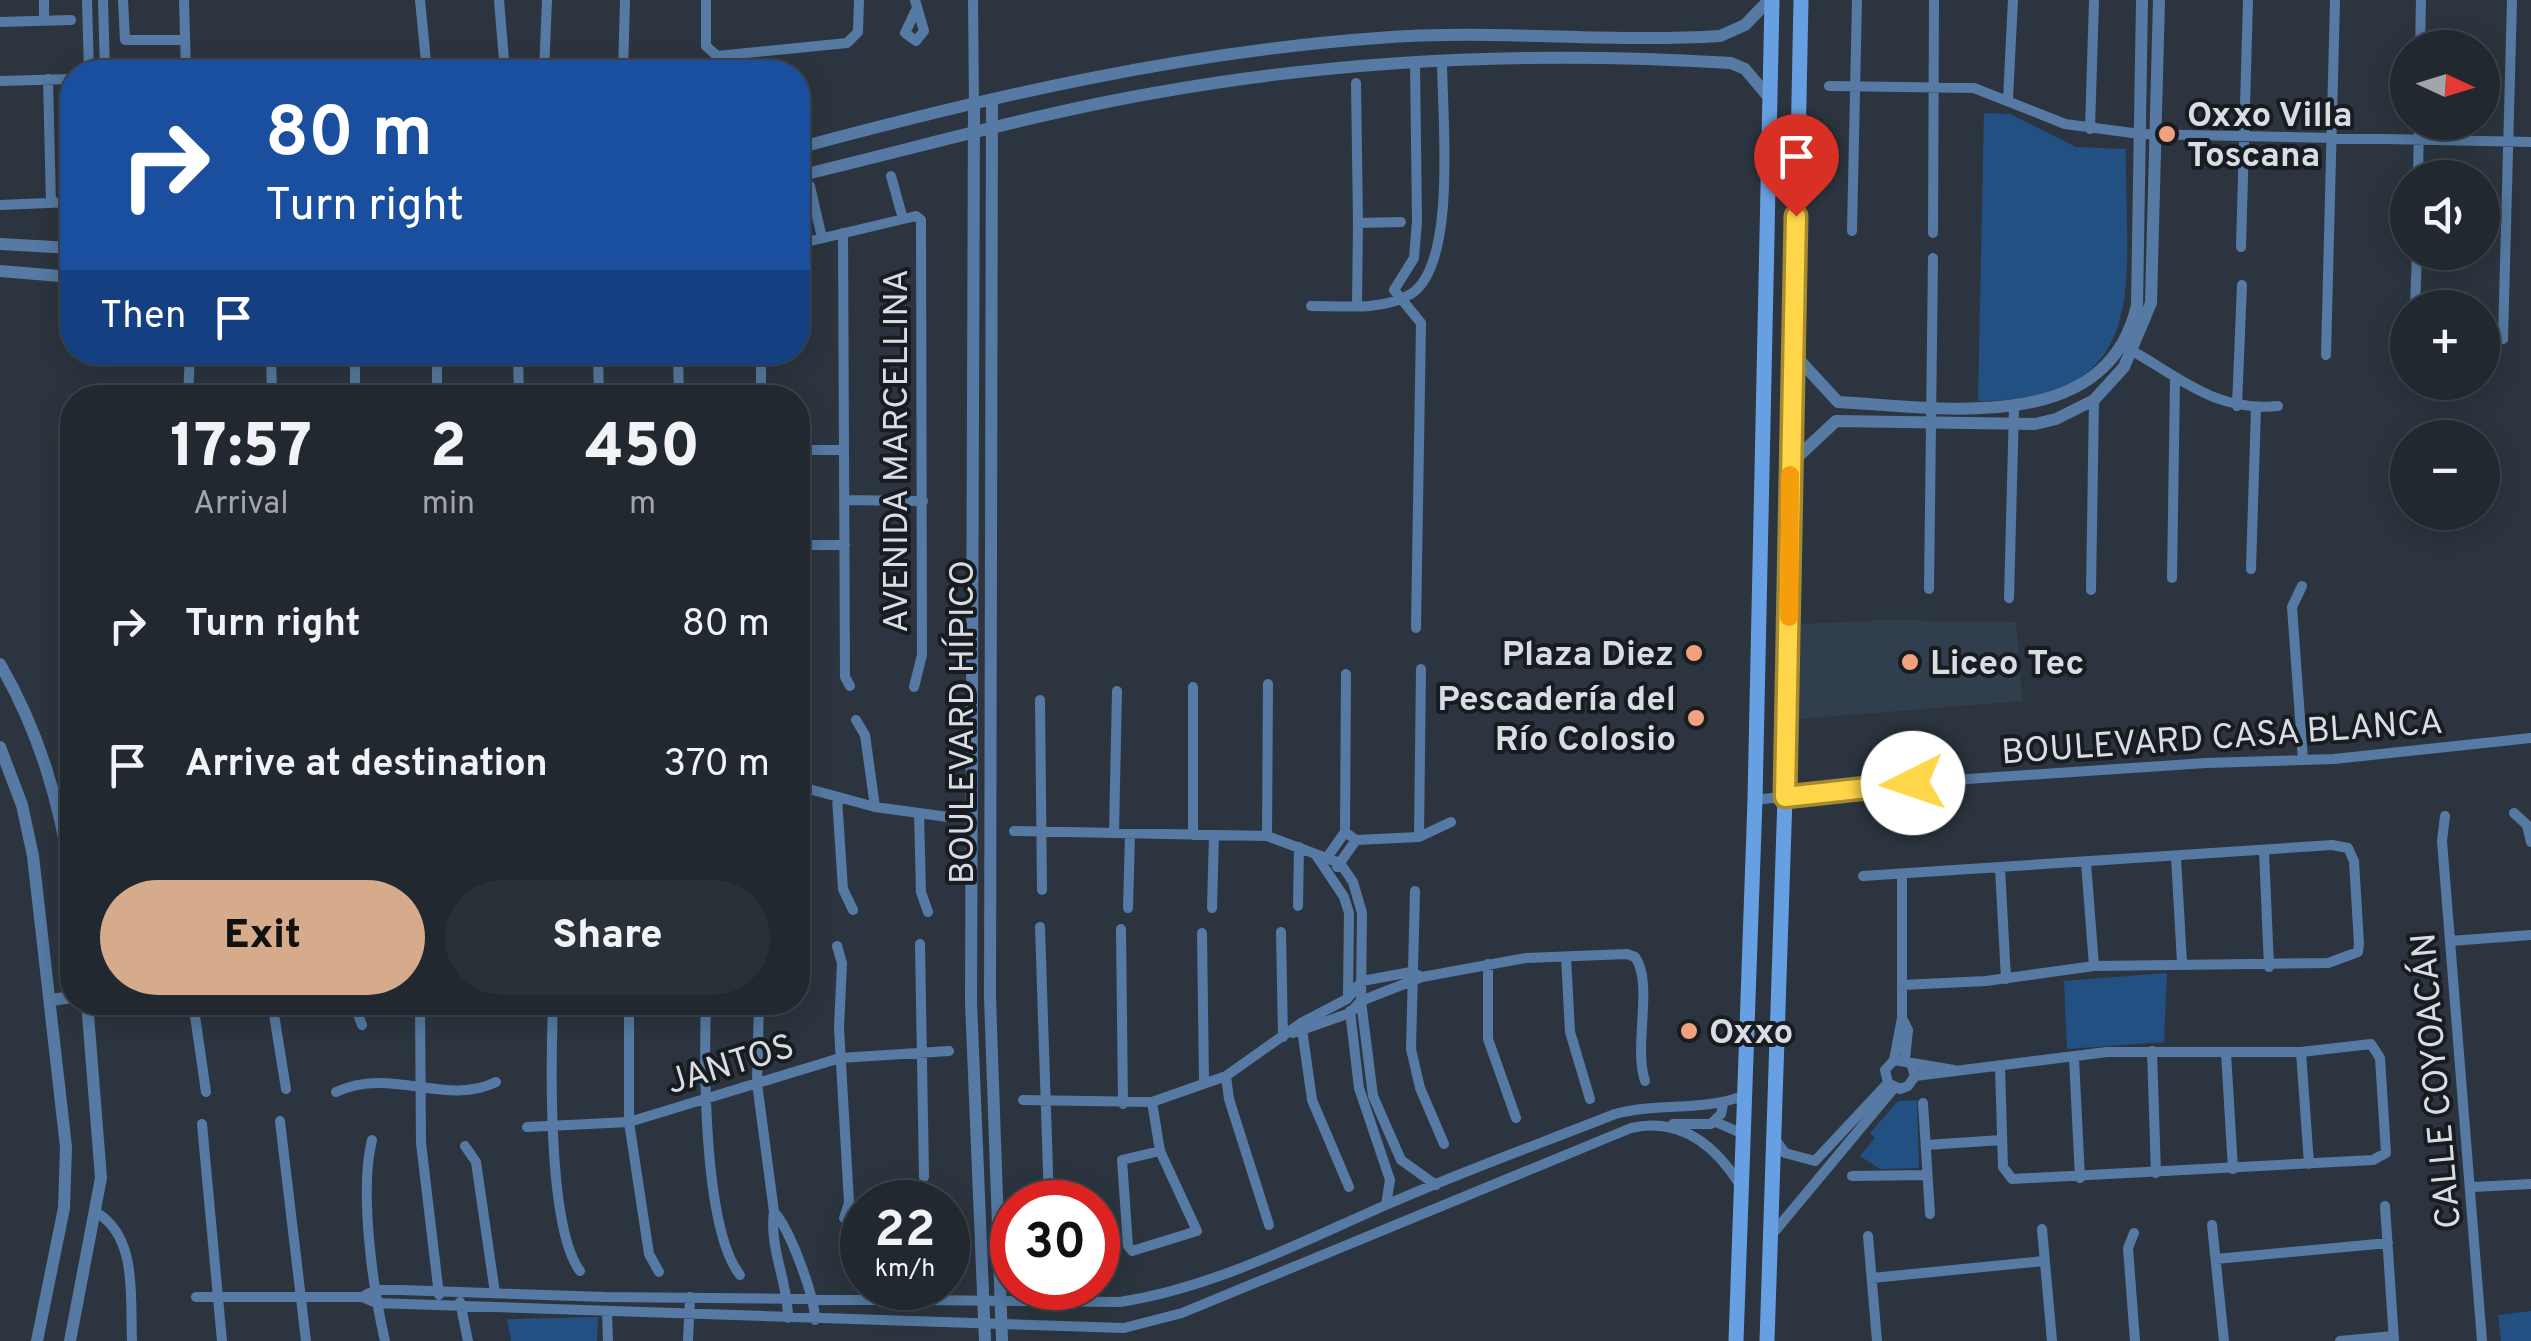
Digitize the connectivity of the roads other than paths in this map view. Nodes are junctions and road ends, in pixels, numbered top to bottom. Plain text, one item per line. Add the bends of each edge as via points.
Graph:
1 (44, 0) edge
2 (87, 0) edge
3 (103, 0) edge
4 (123, 0) edge
5 (184, 0) edge
6 (420, 0) edge
7 (499, 0) edge
8 (547, 0) edge
9 (625, 0) edge
10 (706, 0) edge
11 (859, 0) edge
12 (973, 0) edge
13 (1771, 0) edge
14 (1801, 0) edge
15 (1857, 0) edge
16 (1934, 0) edge
17 (2014, 0) edge
18 (2094, 0) edge
19 (2142, 0) edge
20 (2159, 0) edge
21 (2248, 0) edge
22 (2335, 0) edge
23 (2421, 0) edge
24 (2512, 0) edge
25 (71, 20) dead end
26 (44, 21) junction
27 (0, 22) edge
28 (2420, 30) edge
29 (185, 40) junction
30 (89, 60) edge
31 (105, 60) edge
32 (186, 60) edge
33 (426, 60) edge
34 (504, 60) edge
35 (544, 60) edge
36 (623, 60) edge
37 (1442, 61) junction
38 (1415, 63) junction
39 (60, 79) edge
40 (48, 80) junction
41 (0, 81) edge
42 (1356, 83) dead end
43 (1829, 86) dead end
44 (1854, 86) junction
45 (1935, 86) junction
46 (1771, 100) junction
47 (2008, 100) junction
48 (992, 102) junction
49 (974, 107) junction
50 (2090, 129) junction
51 (991, 130) junction
52 (974, 133) junction
53 (2140, 134) junction
54 (2157, 134) junction
55 (2244, 136) junction
56 (2332, 138) junction
57 (2390, 139) edge
58 (2419, 140) joint
59 (2508, 142) junction
60 (2531, 142) edge
61 (810, 145) edge
62 (2418, 160) edge
63 (810, 173) edge
64 (891, 176) dead end
65 (810, 186) dead end
66 (51, 203) junction
67 (60, 203) edge
68 (0, 204) edge
69 (1769, 216) junction
70 (1796, 216) junction
71 (903, 219) junction
72 (1358, 222) junction
73 (1402, 222) dead end
74 (1852, 231) dead end
75 (844, 233) junction
76 (1933, 234) dead end
77 (822, 238) junction
78 (810, 241) edge
79 (0, 244) edge
80 (60, 247) edge
81 (2241, 247) dead end
82 (1933, 258) dead end
83 (0, 271) edge
84 (60, 275) edge
85 (2242, 285) dead end
86 (1400, 298) junction
87 (1311, 306) dead end
88 (1357, 306) junction
89 (2504, 339) dead end
90 (2128, 348) junction
91 (1792, 352) junction
92 (2326, 355) dead end
93 (2175, 381) junction
94 (2094, 400) junction
95 (1838, 402) junction
96 (1879, 404) junction
97 (1931, 405) junction
98 (2238, 406) junction
99 (2278, 406) dead end
100 (2014, 407) junction
101 (2256, 408) junction
102 (1878, 420) junction
103 (1836, 421) junction
104 (1932, 421) junction
105 (2013, 424) junction
106 (810, 450) edge
107 (844, 450) junction
108 (1790, 463) junction
109 (844, 500) junction
110 (923, 502) junction
111 (810, 545) edge
112 (845, 545) junction
113 (2251, 569) dead end
114 (2172, 578) dead end
115 (2302, 586) dead end
116 (1929, 589) dead end
117 (2091, 590) dead end
118 (2009, 598) dead end
119 (1416, 628) dead end
120 (0, 664) edge
121 (1421, 669) dead end
122 (1346, 674) dead end
123 (1268, 684) dead end
124 (850, 686) dead end
125 (914, 687) dead end
126 (1194, 687) dead end
127 (1116, 691) dead end
128 (1040, 700) dead end
129 (856, 720) dead end
130 (2531, 742) edge
131 (0, 747) edge
132 (2303, 760) junction
133 (810, 790) edge
134 (1785, 797) junction
135 (838, 798) junction
136 (1755, 800) junction
137 (875, 807) junction
138 (2514, 812) dead end
139 (919, 813) junction
140 (2445, 816) dead end
141 (948, 817) dead end
142 (1451, 822) dead end
143 (60, 829) edge
144 (1014, 832) dead end
145 (1041, 832) junction
146 (1346, 832) junction
147 (1114, 833) junction
148 (1130, 834) junction
149 (1193, 835) junction
150 (1214, 835) junction
151 (1267, 836) junction
152 (1419, 836) junction
153 (1356, 840) junction
154 (990, 842) junction
155 (2531, 842) edge
156 (974, 843) junction
157 (1299, 847) junction
158 (2264, 851) junction
159 (2176, 857) junction
160 (1323, 863) junction
161 (1340, 863) junction
162 (2086, 863) junction
163 (2000, 868) junction
164 (1902, 874) junction
165 (1863, 876) dead end
166 (1042, 890) dead end
167 (1414, 891) dead end
168 (1298, 906) dead end
169 (1128, 908) dead end
170 (1212, 908) dead end
171 (853, 910) dead end
172 (928, 912) dead end
173 (1040, 927) dead end
174 (1121, 929) dead end
175 (1281, 932) dead end
176 (1202, 933) dead end
177 (2531, 935) edge
178 (2450, 941) junction
179 (920, 944) dead end
180 (838, 946) dead end
181 (1566, 957) junction
182 (2182, 963) junction
183 (1488, 964) junction
184 (2094, 966) junction
185 (2269, 967) junction
186 (1417, 974) junction
187 (1362, 980) junction
188 (2006, 980) junction
189 (1902, 984) junction
190 (1410, 985) junction
191 (60, 999) edge
192 (1348, 999) junction
193 (51, 1000) junction
194 (1362, 1001) junction
195 (1350, 1013) junction
196 (89, 1015) edge
197 (194, 1015) edge
198 (274, 1015) edge
199 (358, 1015) edge
200 (420, 1015) edge
201 (553, 1015) edge
202 (629, 1015) edge
203 (706, 1015) edge
204 (759, 1015) edge
205 (362, 1025) dead end
206 (1295, 1031) junction
207 (949, 1050) dead end
208 (2152, 1051) junction
209 (920, 1052) junction
210 (2301, 1052) junction
211 (2226, 1053) junction
212 (840, 1058) junction
213 (2074, 1058) junction
214 (1903, 1061) junction
215 (2000, 1067) junction
216 (1954, 1070) junction
217 (1226, 1076) junction
218 (1914, 1076) junction
219 (1645, 1081) dead end
220 (496, 1082) dead end
221 (1204, 1082) junction
222 (757, 1083) junction
223 (419, 1084) junction
224 (1891, 1085) junction
225 (286, 1089) dead end
226 (206, 1092) dead end
227 (336, 1092) dead end
228 (1745, 1095) junction
229 (1590, 1099) dead end
230 (1023, 1100) dead end
231 (1044, 1101) junction
232 (703, 1102) junction
233 (1152, 1102) junction
234 (1924, 1102) dead end
235 (1123, 1104) junction
236 (1723, 1104) junction
237 (1640, 1107) junction
238 (1516, 1118) dead end
239 (280, 1121) dead end
240 (629, 1122) junction
241 (1716, 1122) junction
242 (202, 1124) dead end
243 (1643, 1125) junction
244 (1672, 1125) junction
245 (527, 1126) dead end
246 (552, 1127) junction
247 (1743, 1134) junction
248 (1774, 1138) junction
249 (372, 1140) dead end
250 (2002, 1140) junction
251 (1444, 1144) dead end
252 (1926, 1145) junction
253 (464, 1146) dead end
254 (1160, 1151) junction
255 (2309, 1164) junction
256 (2233, 1168) junction
257 (2156, 1173) junction
258 (1927, 1175) junction
259 (1852, 1176) dead end
260 (924, 1178) dead end
261 (1454, 1178) junction
262 (2080, 1178) junction
263 (848, 1180) edge
264 (997, 1180) edge
265 (1048, 1180) edge
266 (1436, 1184) junction
267 (2531, 1184) edge
268 (1741, 1186) junction
269 (1349, 1187) dead end
270 (2473, 1187) junction
271 (1460, 1198) junction
272 (1386, 1204) junction
273 (2385, 1206) dead end
274 (774, 1212) junction
275 (97, 1214) junction
276 (1930, 1214) dead end
277 (1269, 1225) dead end
278 (2212, 1225) dead end
279 (2042, 1229) dead end
280 (2134, 1234) dead end
281 (1868, 1236) dead end
282 (1770, 1237) junction
283 (1738, 1244) junction
284 (2388, 1244) junction
285 (1272, 1258) junction
286 (2216, 1260) junction
287 (2044, 1261) junction
288 (580, 1271) dead end
289 (660, 1272) dead end
290 (1278, 1273) junction
291 (740, 1276) dead end
292 (1872, 1278) junction
293 (375, 1290) junction
294 (439, 1291) junction
295 (459, 1291) junction
296 (494, 1292) junction
297 (543, 1295) junction
298 (196, 1297) dead end
299 (788, 1297) junction
300 (816, 1297) junction
301 (215, 1298) junction
302 (362, 1298) junction
303 (690, 1298) junction
304 (728, 1298) junction
305 (298, 1299) junction
306 (1120, 1301) edge
307 (376, 1303) junction
308 (984, 1304) junction
309 (990, 1304) edge
310 (440, 1305) junction
311 (460, 1306) junction
312 (1001, 1310) edge
313 (541, 1311) junction
314 (607, 1313) junction
315 (688, 1315) junction
316 (727, 1316) junction
317 (788, 1318) junction
318 (815, 1320) junction
319 (984, 1324) junction
320 (1002, 1324) junction
321 (2394, 1339) edge
322 (37, 1341) edge
323 (70, 1341) edge
324 (132, 1341) edge
325 (222, 1341) edge
326 (306, 1341) edge
327 (385, 1341) edge
328 (468, 1341) edge
329 (608, 1341) edge
330 (688, 1341) edge
331 (985, 1341) edge
332 (1002, 1341) edge
333 (1736, 1341) edge
334 (1745, 1341) edge
335 (1767, 1341) edge
336 (1877, 1341) edge
337 (2052, 1341) edge
338 (2136, 1341) edge
339 (2224, 1341) edge
340 (2340, 1341) edge
341 (2482, 1341) edge

1 - 26 street
2 - 30 street
3 - 31 street
4 - 29 street via 126,40
5 - 29 street
6 - 33 street
7 - 34 street
8 - 35 street
9 - 36 street
10 - 11 street via 706,46 716,56 847,43 858,32
12 - 49 street
13 - 46 main road
13 - 48 street via 1745,26 1720,36 1377,38 1162,64
14 - 70 main road
15 - 44 street
16 - 45 street
17 - 47 street
18 - 50 street
19 - 53 street
20 - 54 street
21 - 55 street
22 - 56 street
23 - 28 street
24 - 59 street
25 - 26 street
26 - 27 street
29 - 32 street
37 - 38 street
37 - 46 street via 1730,63 1745,69
37 - 86 street via 1436,258 1426,279
38 - 51 street via 1152,93
38 - 86 street via 1417,221 1414,258 1394,290
39 - 40 street
40 - 41 street
40 - 66 street
42 - 72 street
43 - 44 street
44 - 45 street
44 - 74 street
45 - 47 street via 1974,88
45 - 76 street
46 - 69 main road
47 - 50 street
48 - 49 street
48 - 51 street, BOULEVARD HÍPICO
49 - 52 street, BOULEVARD HÍPICO
49 - 61 street
50 - 53 street
51 - 52 street
51 - 154 street, BOULEVARD HÍPICO
52 - 63 street
52 - 156 street, BOULEVARD HÍPICO
53 - 54 street
53 - 90 street via 2136,304
54 - 55 street
54 - 90 street via 2151,304
55 - 56 street
55 - 81 street
56 - 57 street
56 - 92 street
58 - 59 street
58 - 62 street
59 - 60 street
59 - 89 street
64 - 71 street, AVENIDA MARCELLINA
65 - 77 street
66 - 67 street
66 - 68 street
69 - 70 main road
69 - 136 main road
70 - 91 main road
71 - 75 street
71 - 110 street, AVENIDA MARCELLINA via 916,216 922,229
72 - 73 street
72 - 88 street
75 - 77 street
75 - 107 street
77 - 78 street
79 - 80 street
82 - 97 street
83 - 84 street
85 - 98 street
86 - 88 street
86 - 119 street via 1420,323
87 - 88 street
90 - 93 street
90 - 94 street
90 - 100 street via 2086,382 2048,401
91 - 95 street
91 - 108 main road
93 - 98 street
93 - 114 street
94 - 105 street via 2056,419
94 - 117 street
95 - 96 street
95 - 103 street
96 - 97 street
96 - 102 street
97 - 100 street
97 - 104 street
98 - 101 street
99 - 101 street
100 - 105 street
101 - 113 street
102 - 103 street
102 - 104 street
103 - 108 street
104 - 105 street
104 - 116 street
105 - 118 street
106 - 107 street
107 - 109 street
108 - 134 main road
109 - 110 street
109 - 112 street
110 - 125 street, AVENIDA MARCELLINA via 922,655
111 - 112 street
112 - 124 street
115 - 132 street via 2292,607
120 - 143 street via 45,762
121 - 152 street
122 - 146 street
123 - 151 street
126 - 149 street
127 - 147 street
128 - 145 street
129 - 137 street via 865,735
130 - 132 street, BOULEVARD CASA BLANCA
131 - 193 street via 33,856
132 - 134 street, BOULEVARD CASA BLANCA via 1894,784
133 - 135 street
134 - 136 street, BOULEVARD CASA BLANCA
134 - 248 main road
135 - 137 street
135 - 171 street via 844,889
136 - 228 main road
137 - 139 street
138 - 155 street
139 - 141 street
139 - 172 street via 921,892
140 - 178 street, CALLE COYOACÁN
142 - 152 street
144 - 145 street
145 - 147 street
145 - 166 street
146 - 153 street
146 - 160 street
147 - 148 street
148 - 149 street
148 - 169 street
149 - 150 street
150 - 151 street
150 - 170 street
151 - 157 street
152 - 153 street
153 - 161 street
154 - 156 street
154 - 264 street, BOULEVARD HÍPICO
156 - 308 street, BOULEVARD HÍPICO via 971,1002
157 - 160 street
157 - 168 street
158 - 159 street
158 - 185 street
158 - 185 street via 2348,848 2359,944 2346,960
159 - 162 street
159 - 182 street
160 - 161 street
160 - 192 street via 1349,913
161 - 187 street via 1362,914
162 - 163 street
162 - 184 street
163 - 164 street
163 - 188 street
164 - 165 street
164 - 189 street
167 - 186 street
173 - 231 street
174 - 235 street
175 - 206 street
176 - 221 street
177 - 178 street
178 - 270 street, CALLE COYOACÁN
179 - 209 street
180 - 212 street
181 - 183 street
181 - 219 street via 1627,954 1640,964 1639,1063
181 - 229 street via 1570,1032
182 - 184 street
182 - 185 street
183 - 186 street
183 - 238 street via 1488,1039
184 - 188 street
186 - 187 street
186 - 190 street
187 - 192 street
187 - 194 street
188 - 189 street
189 - 214 street
190 - 194 street
190 - 251 street via 1411,1048
191 - 193 street
192 - 195 street
192 - 206 street
193 - 322 street via 66,1177
194 - 195 street
194 - 266 street via 1369,1080 1394,1150
195 - 206 street
195 - 272 street via 1355,1073 1390,1180
196 - 275 street via 101,1145
197 - 226 street
198 - 225 street
199 - 205 street
200 - 223 street
201 - 246 street
202 - 240 street
203 - 232 street
204 - 222 street
206 - 217 street
206 - 269 street via 1312,1100
207 - 209 street, JANTOS
208 - 211 street
208 - 213 street
208 - 257 street
209 - 212 street, JANTOS
209 - 260 street
210 - 211 street
210 - 255 street
210 - 255 street via 2376,1047 2388,1145 2373,1160
211 - 256 street
212 - 222 street, JANTOS
212 - 263 street
213 - 215 street
213 - 262 street
214 - 216 street
214 - 218 street
214 - 224 street via 1885,1070
215 - 216 street
215 - 250 street
216 - 218 street
217 - 221 street
217 - 277 street
218 - 224 street via 1908,1086
220 - 223 street via 479,1090
221 - 233 street
222 - 232 street, JANTOS
222 - 274 street
223 - 227 street via 352,1084
223 - 294 street
224 - 248 street via 1814,1161 1786,1154
224 - 282 street
228 - 236 street
228 - 247 main road
230 - 231 street
231 - 235 street
231 - 265 street
232 - 240 street, JANTOS
232 - 291 street via 727,1256
233 - 235 street
233 - 254 street
234 - 252 street
236 - 237 street
236 - 241 street
237 - 243 street
237 - 261 street
239 - 305 street
240 - 246 street, JANTOS
240 - 289 street via 649,1254
241 - 244 street
241 - 247 street
242 - 301 street
243 - 244 street
243 - 271 street
244 - 268 street via 1704,1143
245 - 246 street, JANTOS
246 - 288 street via 570,1252
247 - 268 main road
248 - 282 main road
249 - 293 street
250 - 252 street
250 - 262 street via 2008,1178
252 - 258 street
253 - 296 street via 476,1162
254 - 254 street via 1197,1231 1132,1251 1122,1160
255 - 256 street
256 - 257 street
257 - 262 street
258 - 259 street
258 - 276 street
261 - 266 street
261 - 271 street
266 - 272 street
267 - 270 street
268 - 283 main road
270 - 341 street, CALLE COYOACÁN
271 - 290 street
272 - 285 street
273 - 284 street
274 - 299 street via 771,1232
274 - 300 street
275 - 323 street
275 - 324 street via 121,1236
278 - 286 street
279 - 287 street
280 - 338 street via 2128,1248
281 - 292 street
282 - 335 main road
283 - 333 main road
283 - 334 main road
284 - 286 street
284 - 321 street
285 - 290 street
285 - 306 street
286 - 339 street
287 - 292 street
287 - 337 street
290 - 320 street via 1158,1322 1091,1329
292 - 336 street
293 - 294 street
293 - 302 street
293 - 307 street
294 - 295 street
294 - 310 street
295 - 296 street
295 - 311 street
296 - 297 street
297 - 303 street
297 - 313 street
298 - 301 street
299 - 300 street
299 - 304 street
299 - 317 street
300 - 308 street
300 - 318 street
301 - 305 street
301 - 325 street
302 - 305 street
302 - 307 street
303 - 304 street
303 - 315 street
304 - 316 street
305 - 326 street
307 - 310 street
307 - 327 street
308 - 309 street
308 - 319 street, BOULEVARD HÍPICO
310 - 311 street
311 - 313 street
311 - 328 street
312 - 320 street, BOULEVARD HÍPICO
313 - 314 street
314 - 315 street
314 - 329 street
315 - 316 street
315 - 330 street
316 - 317 street
317 - 318 street
318 - 319 street
319 - 320 street
319 - 331 street, BOULEVARD HÍPICO
320 - 332 street, BOULEVARD HÍPICO
321 - 340 street

